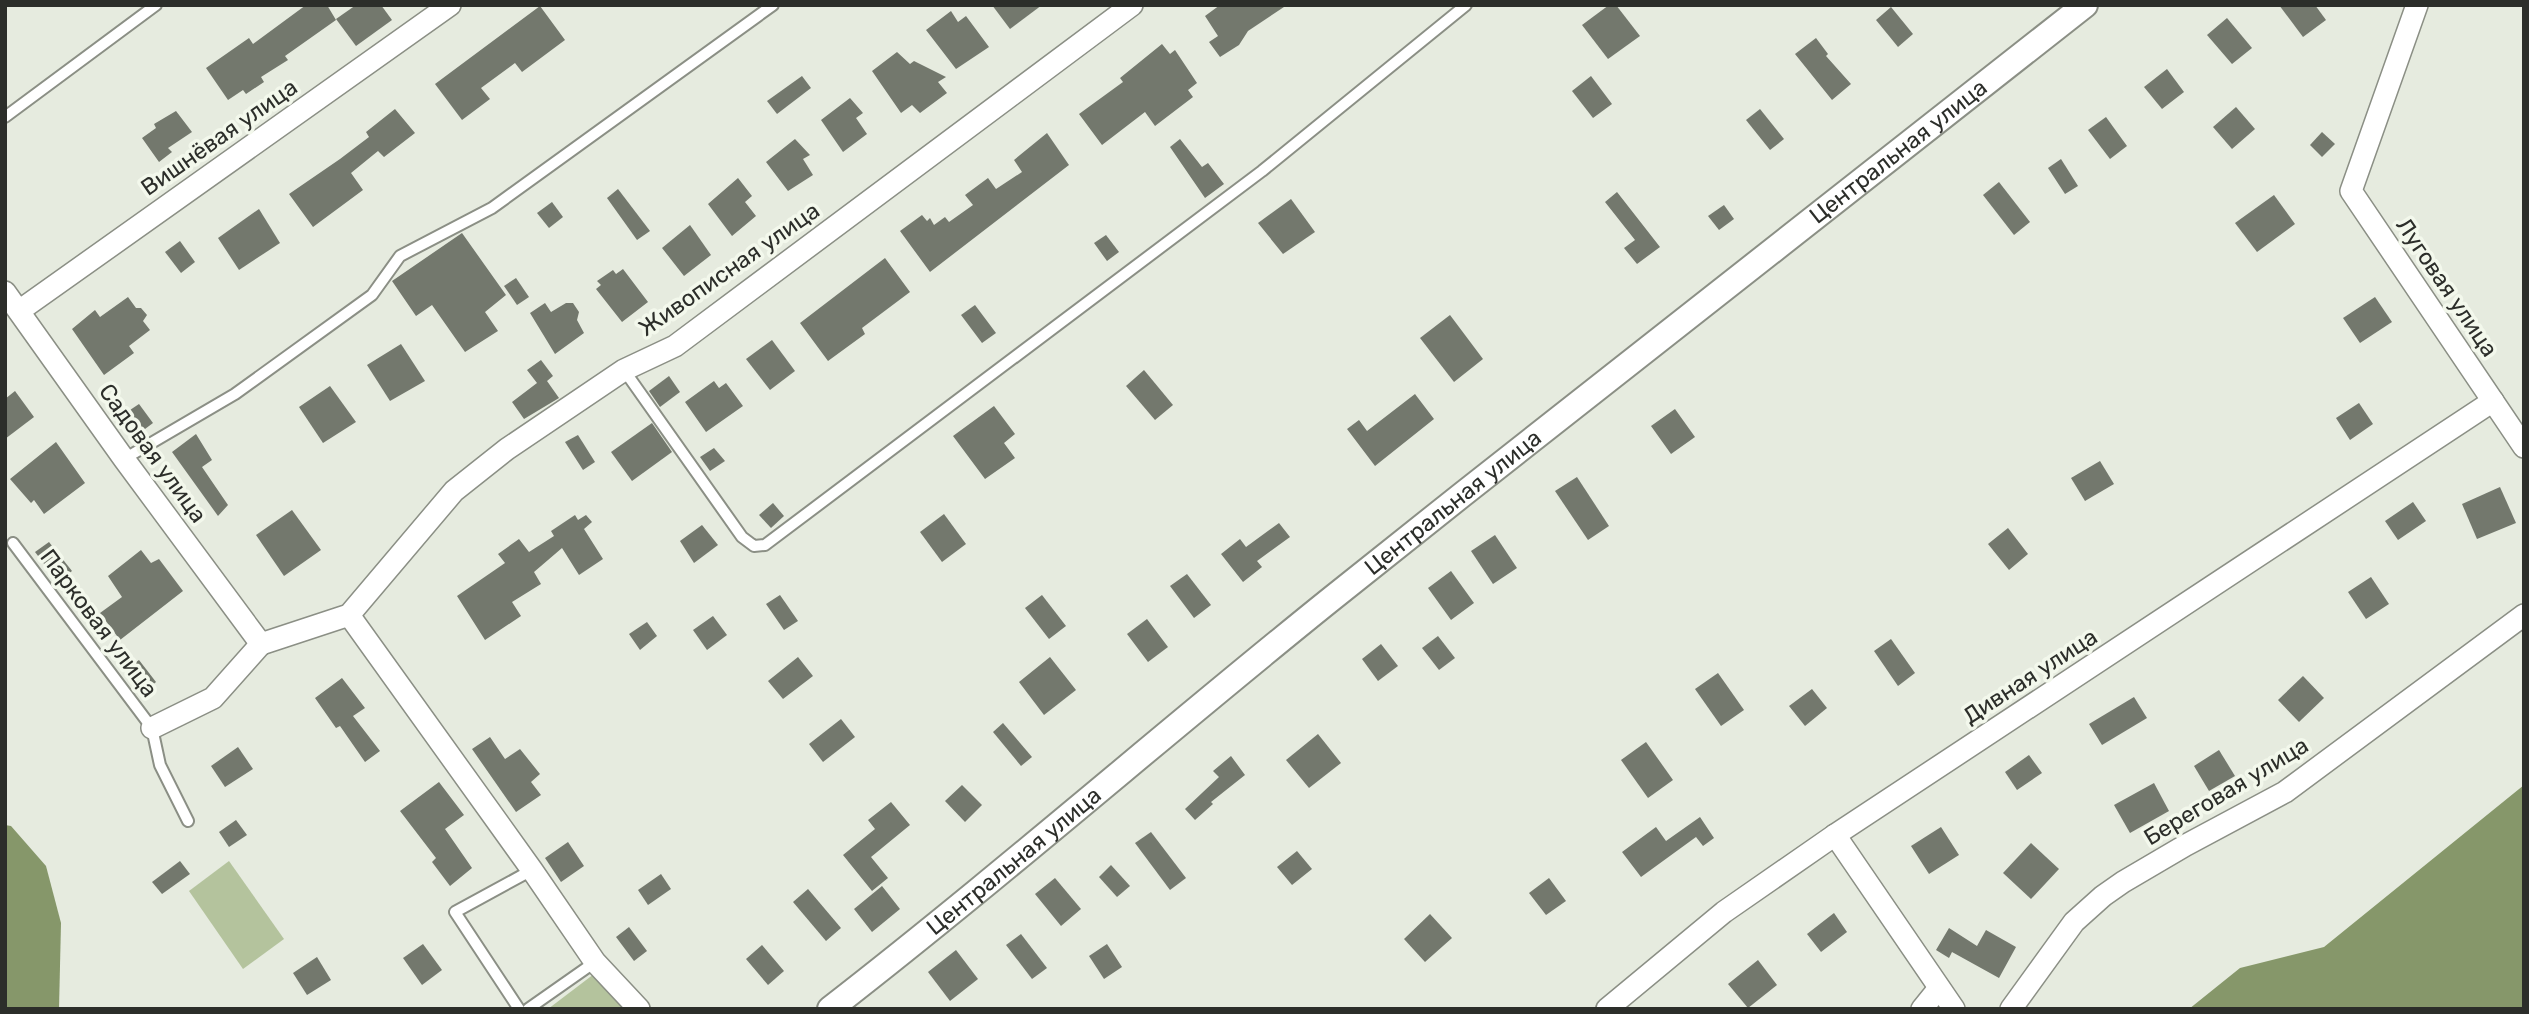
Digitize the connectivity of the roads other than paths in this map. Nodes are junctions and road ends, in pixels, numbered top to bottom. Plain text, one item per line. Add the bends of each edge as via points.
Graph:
1 (156, 5) edge
2 (450, 5) edge
3 (773, 5) edge
4 (1132, 5) edge
5 (1466, 5) edge
6 (2085, 5) edge
7 (2417, 5) edge
8 (5, 117) edge
9 (5, 292) edge
10 (19, 311) junction
11 (624, 370) junction
12 (2493, 401) junction
13 (2524, 447) edge
14 (124, 459) junction
15 (13, 543) dead end
16 (349, 615) junction
17 (2524, 615) edge
18 (261, 644) junction
19 (152, 728) junction
20 (188, 821) dead end
21 (1835, 835) junction
22 (533, 870) junction
23 (595, 962) junction
24 (1940, 988) junction
25 (519, 1009) edge
26 (528, 1009) edge
27 (639, 1009) edge
28 (830, 1009) edge
29 (1607, 1009) edge
30 (1923, 1009) edge
31 (1954, 1009) edge
32 (2011, 1009) edge

1 - 8 lane
2 - 10 street, Вишнёвая улица
3 - 14 lane via 492,208 400,256 372,295 235,394
4 - 11 street, Живописная улица via 675,346
5 - 11 lane via 1262,171 765,545 754,546 742,537
6 - 28 street, Центральная улица via 1327,602
7 - 12 street, Луговая улица via 2351,191
9 - 10 street, Садовая улица
10 - 14 street, Садовая улица
11 - 16 street, Живописная улица via 454,491
12 - 13 street, Луговая улица
12 - 21 street, Дивная улица
14 - 18 street, Садовая улица
15 - 19 lane, Парковая улица
16 - 18 street
16 - 22 street
17 - 32 street, Береговая улица via 2285,792 2123,882 2089,907
18 - 19 street via 214,698
19 - 20 lane via 160,765
21 - 24 street
21 - 29 street, Дивная улица via 1724,912
22 - 23 street
22 - 25 lane via 455,912
23 - 26 lane
23 - 27 street
24 - 30 street
24 - 31 street

